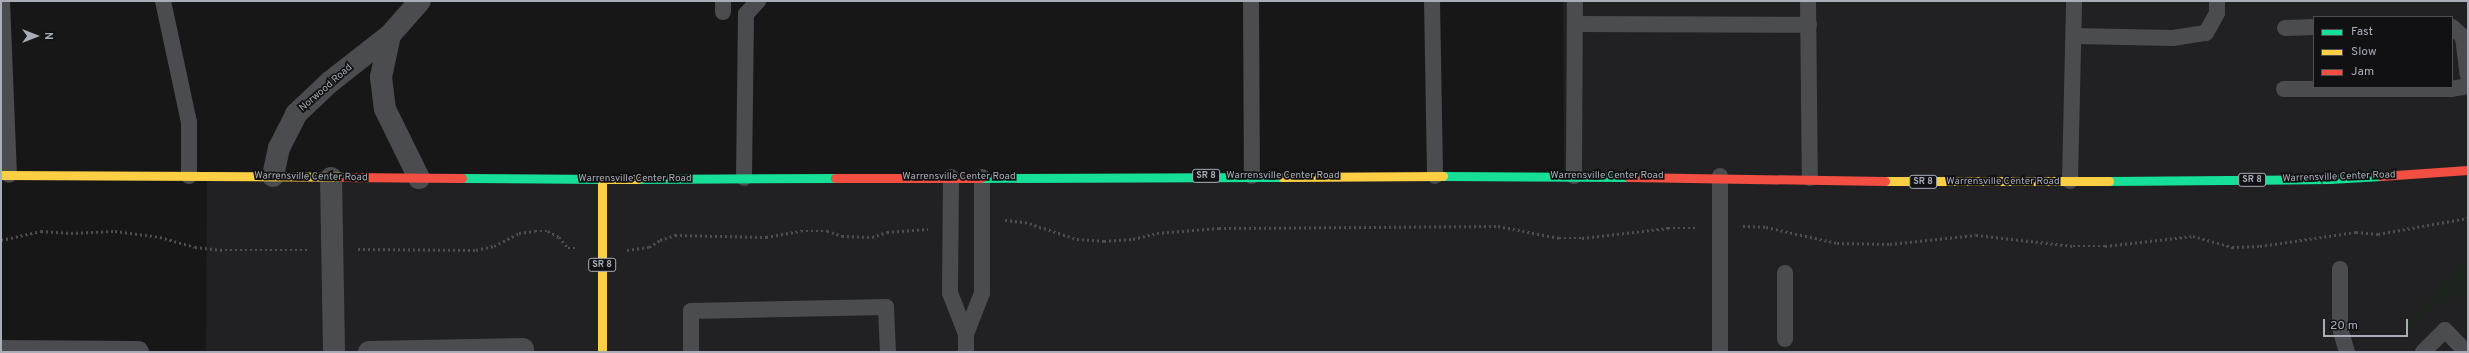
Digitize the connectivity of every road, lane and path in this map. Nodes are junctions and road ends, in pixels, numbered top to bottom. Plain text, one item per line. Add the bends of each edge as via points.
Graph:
1 (2, 1) edge
2 (163, 1) edge
3 (420, 1) edge
4 (758, 1) edge
5 (1251, 1) edge
6 (1432, 1) edge
7 (1575, 1) edge
8 (1808, 1) edge
9 (2074, 1) edge
10 (2217, 1) edge
11 (1575, 24) junction
12 (1809, 25) junction
13 (2313, 27) edge
14 (2285, 28) dead end
15 (2453, 28) edge
16 (390, 35) junction
17 (2074, 36) junction
18 (2468, 75) edge
19 (2468, 86) edge
20 (2284, 89) dead end
21 (2468, 170) edge
22 (5, 175) edge
23 (189, 176) junction
24 (273, 176) junction
25 (1252, 176) junction
26 (1435, 176) junction
27 (1574, 176) junction
28 (1720, 176) junction
29 (951, 177) junction
30 (982, 177) junction
31 (331, 178) junction
32 (419, 178) junction
33 (744, 178) junction
34 (1810, 178) junction
35 (602, 179) junction
36 (2070, 181) junction
37 (2468, 218) edge
38 (1009, 220) dead end
39 (1752, 226) dead end
40 (1692, 228) dead end
41 (933, 229) dead end
42 (1, 240) edge
43 (568, 248) dead end
44 (366, 249) dead end
45 (301, 250) dead end
46 (636, 250) dead end
47 (2340, 269) dead end
48 (1786, 273) dead end
49 (966, 334) junction
50 (1785, 339) dead end
51 (523, 350) edge
52 (1, 351) edge
53 (138, 352) edge
54 (334, 352) edge
55 (369, 352) edge
56 (602, 352) edge
57 (691, 352) edge
58 (888, 352) edge
59 (966, 352) edge
60 (1720, 352) edge
61 (2347, 352) edge
62 (2423, 352) edge
63 (2466, 352) edge

1 - 22 lane
2 - 23 lane via 189,122
3 - 16 street, Norwood Road
4 - 33 lane via 746,14
5 - 25 lane
6 - 26 lane
7 - 11 lane
8 - 12 lane
9 - 17 lane
10 - 17 lane via 2216,13 2206,33 2173,38
11 - 12 lane
11 - 27 lane
12 - 34 lane
13 - 14 lane
15 - 18 lane via 2463,37
16 - 24 street, Norwood Road via 330,82 296,114 279,148
16 - 32 street, Norwood Road via 381,77 385,109
17 - 36 lane
19 - 20 lane via 2451,89
21 - 36 main road, Warrensville Center Road / SR 8 via 2330,179
22 - 23 main road, Warrensville Center Road
23 - 24 main road, Warrensville Center Road
24 - 31 main road, Warrensville Center Road
25 - 26 main road, Warrensville Center Road / SR 8
25 - 30 main road, Warrensville Center Road / SR 8
26 - 27 main road, Warrensville Center Road / SR 8
27 - 28 main road, Warrensville Center Road / SR 8
28 - 34 main road, Warrensville Center Road / SR 8
28 - 60 lane
29 - 30 main road, Warrensville Center Road / SR 8
29 - 33 main road, Warrensville Center Road / SR 8
29 - 49 lane via 950,293
30 - 49 lane via 982,293
31 - 32 main road, Warrensville Center Road
31 - 54 street
32 - 35 main road, Warrensville Center Road
33 - 35 main road, Warrensville Center Road / SR 8
34 - 36 main road, Warrensville Center Road / SR 8 via 1934,182
35 - 56 main road, SR 8
37 - 39 path via 2378,234 2356,232 2260,246 2232,247 2192,236 2105,246 2073,246 1976,235 1890,244 1837,243
38 - 40 path via 1025,222 1077,239 1104,241 1219,228 1498,226 1559,238
41 - 46 path via 887,232 872,237 842,236 827,230 766,237 675,235
42 - 45 path via 41,231 71,233 116,230 160,237 195,247 225,250
43 - 44 path via 559,237 548,230 535,230 519,233 494,246 476,250
47 - 61 lane via 2340,328
48 - 50 lane
49 - 59 lane
51 - 55 street
52 - 53 street
57 - 58 lane via 691,311 886,307
62 - 63 lane via 2445,330

